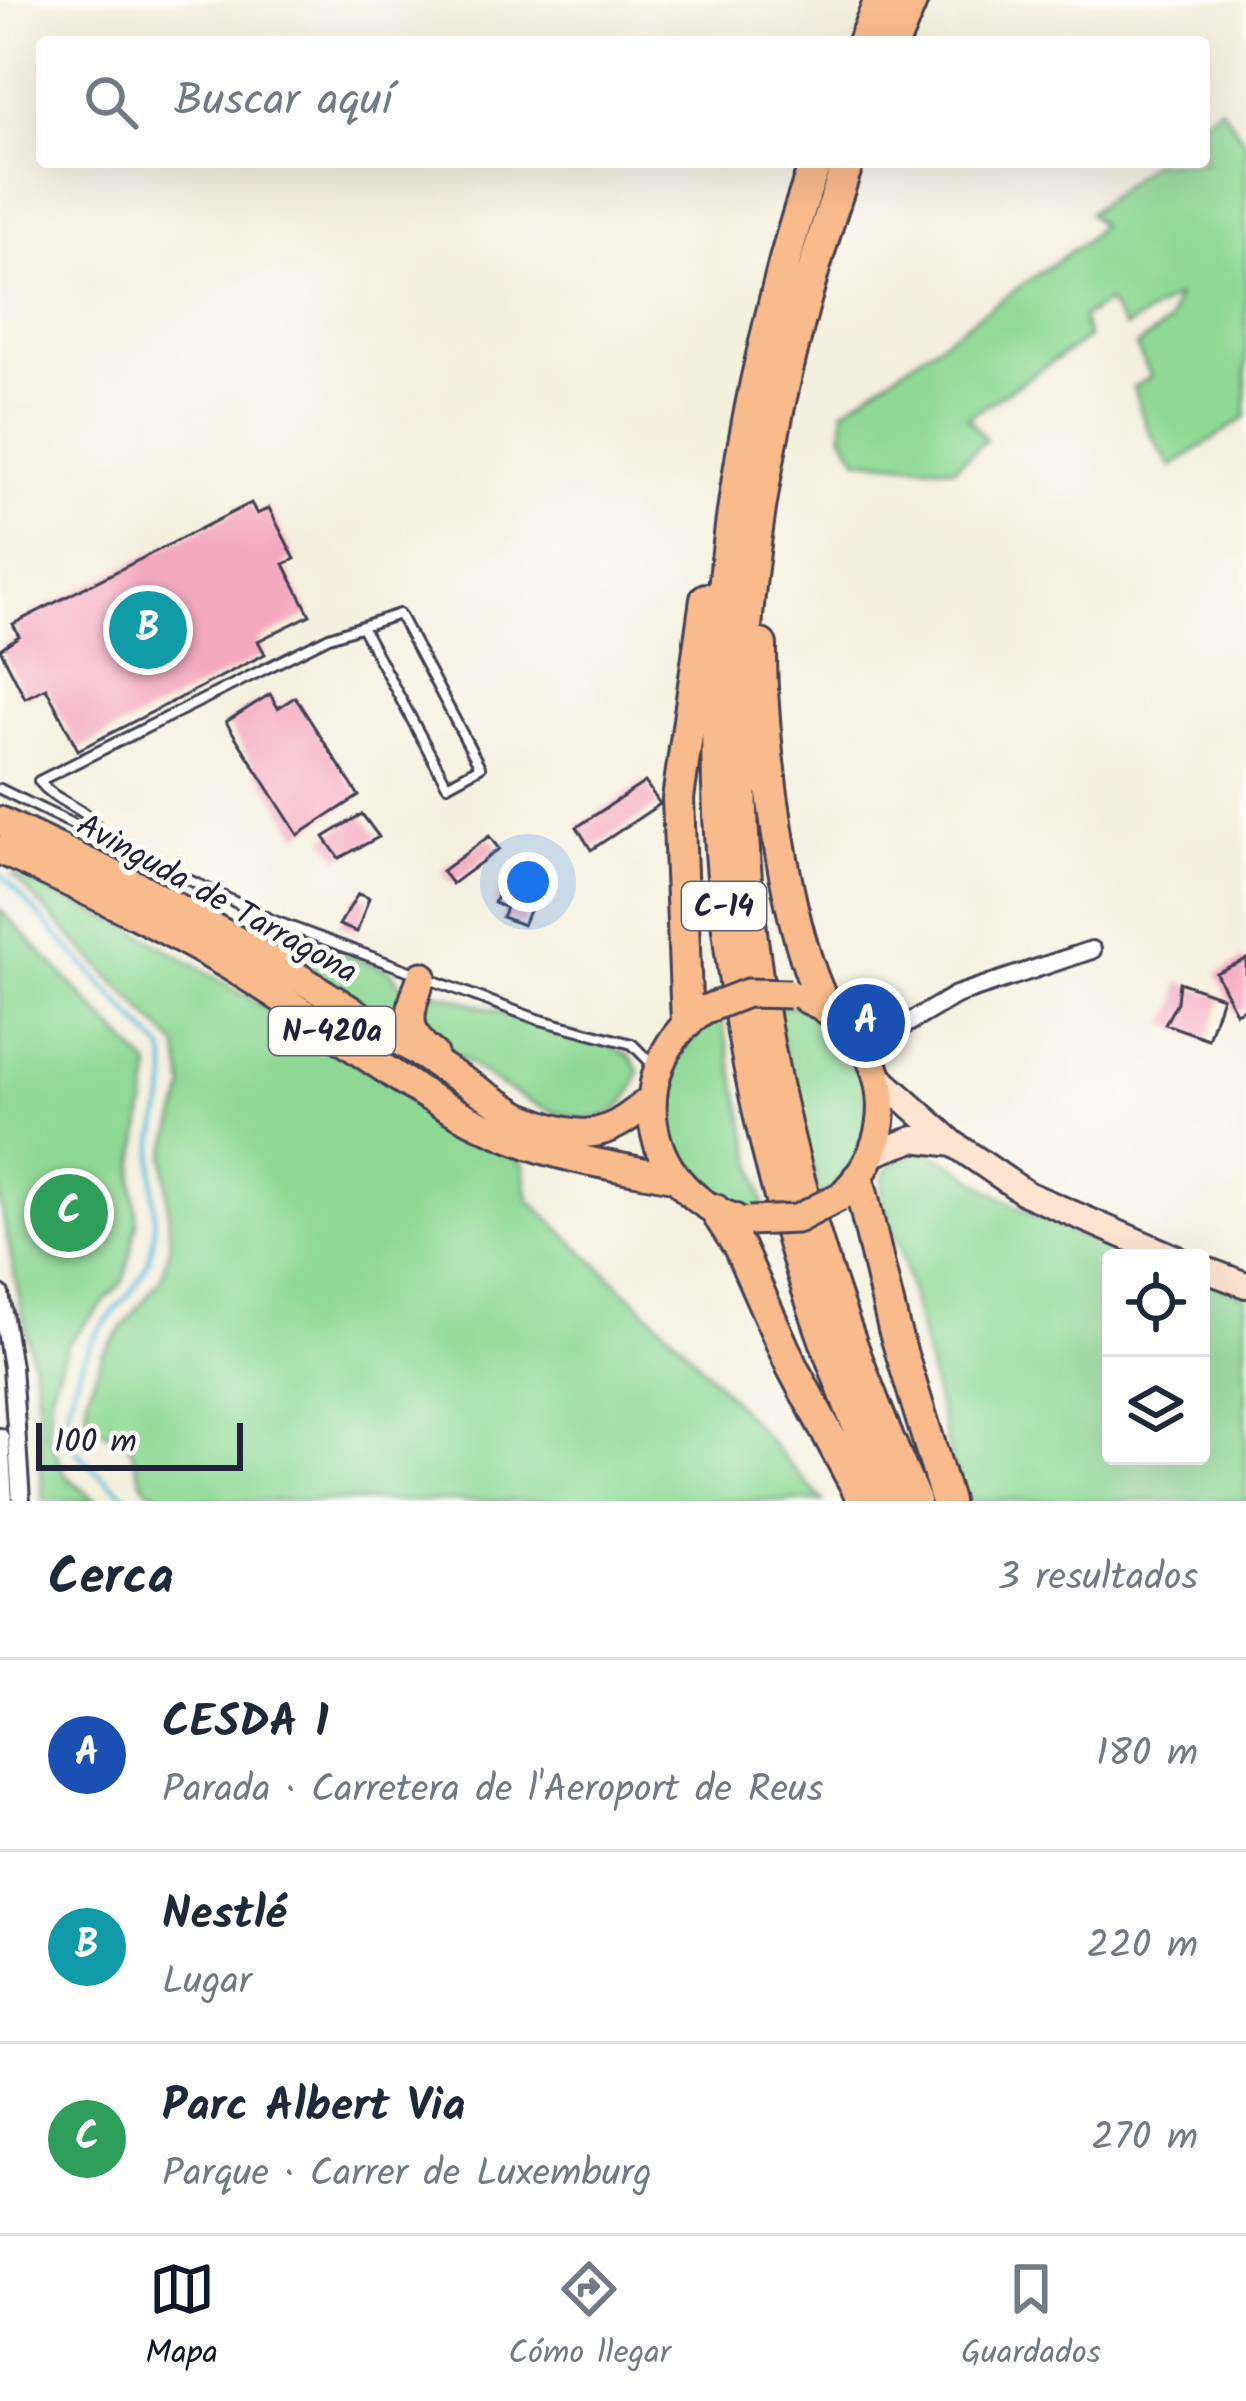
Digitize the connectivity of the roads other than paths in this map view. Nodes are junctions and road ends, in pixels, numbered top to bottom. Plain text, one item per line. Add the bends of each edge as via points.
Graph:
1 (880, 0) edge
2 (912, 0) edge
3 (865, 36) edge
4 (897, 36) edge
5 (814, 168) edge
6 (846, 168) edge
7 (776, 290) junction
8 (757, 526) junction
9 (363, 629) junction
10 (0, 789) edge
11 (0, 821) edge
12 (103, 839) junction
13 (0, 850) edge
14 (1092, 950) dead end
15 (422, 976) junction
16 (826, 1008) junction
17 (696, 1016) junction
18 (866, 1048) junction
19 (878, 1077) junction
20 (654, 1085) junction
21 (519, 1116) junction
22 (954, 1144) junction
23 (857, 1176) junction
24 (675, 1178) junction
25 (715, 1210) junction
26 (1153, 1249) edge
27 (1210, 1271) edge
28 (1246, 1285) edge
29 (0, 1294) edge
30 (0, 1437) edge
31 (4, 1501) edge
32 (21, 1501) edge
33 (864, 1501) edge
34 (890, 1501) edge
35 (915, 1501) edge
36 (947, 1501) edge

1 - 3 highway
2 - 4 highway
5 - 7 highway, C-14
6 - 8 highway, C-14 via 793,342
7 - 17 highway via 760,318 732,439 686,716 678,890
7 - 34 highway, C-14 via 723,583 716,707 728,953 777,1198
8 - 16 highway via 761,680 783,851 806,969
8 - 35 highway, C-14 via 739,706 750,947 800,1189
9 - 9 lane via 447,785 480,767 399,614
9 - 12 lane via 329,637 39,782 93,818
10 - 12 lane
11 - 21 main road, Avinguda de Tarragona / N-420a via 263,956
12 - 15 lane via 272,920
13 - 24 main road, Avinguda de Tarragona / N-420a via 215,958 511,1139
14 - 18 street via 956,995
15 - 20 lane via 632,1044 647,1054
15 - 21 main road via 408,1021 416,1042
16 - 17 main road, bridge via 790,994 747,993
16 - 18 main road
17 - 20 main road, N-420a
18 - 19 main road
19 - 22 main road
19 - 23 main road via 882,1116
20 - 21 main road, Avinguda de Tarragona / N-420a via 624,1124 595,1134
20 - 24 main road via 656,1141
22 - 23 main road, N-420a via 914,1139
22 - 26 main road via 1053,1209
23 - 25 main road, N-420a, bridge via 797,1219 749,1221
23 - 36 highway
24 - 25 main road, N-420a
25 - 33 highway
27 - 28 main road
29 - 32 street
30 - 31 street

